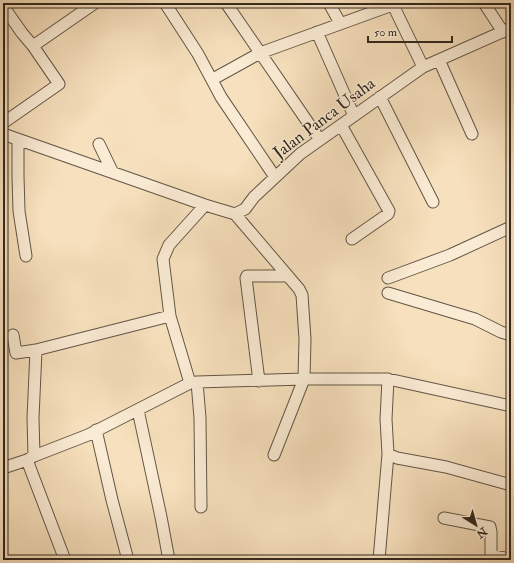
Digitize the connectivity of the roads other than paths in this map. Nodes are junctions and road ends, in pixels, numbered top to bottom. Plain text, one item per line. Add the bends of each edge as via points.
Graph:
1 (95, 3) edge
2 (166, 3) edge
3 (226, 3) edge
4 (329, 3) edge
5 (484, 3) edge
6 (394, 4) edge
7 (3, 6) edge
8 (340, 23) junction
9 (507, 30) edge
10 (317, 32) junction
11 (33, 46) junction
12 (260, 53) junction
13 (439, 60) junction
14 (423, 67) junction
15 (213, 79) junction
16 (380, 97) junction
17 (354, 116) junction
18 (3, 123) edge
19 (341, 125) junction
20 (3, 134) edge
21 (472, 134) dead end
22 (18, 140) junction
23 (320, 140) junction
24 (99, 144) dead end
25 (112, 171) junction
26 (275, 177) junction
27 (433, 202) dead end
28 (205, 205) junction
29 (235, 214) junction
30 (511, 227) edge
31 (352, 239) dead end
32 (26, 256) dead end
33 (288, 276) junction
34 (388, 278) dead end
35 (388, 293) dead end
36 (170, 316) junction
37 (14, 335) dead end
38 (511, 335) edge
39 (36, 350) junction
40 (304, 379) junction
41 (388, 379) junction
42 (259, 381) junction
43 (194, 383) junction
44 (511, 406) edge
45 (138, 410) junction
46 (96, 430) junction
47 (388, 454) junction
48 (274, 455) dead end
49 (31, 458) junction
50 (3, 468) edge
51 (511, 485) edge
52 (202, 507) dead end
53 (444, 518) dead end
54 (511, 559) edge
55 (65, 560) edge
56 (128, 560) edge
57 (169, 560) edge
58 (379, 560) edge

1 - 11 street
2 - 15 street
3 - 12 street
4 - 8 street
5 - 9 street
6 - 8 street
6 - 14 street
7 - 11 street
8 - 10 street
9 - 13 street, Jalan Panca Usaha
10 - 12 street
10 - 17 street
11 - 18 street via 59,84
12 - 15 street
12 - 23 street
13 - 14 street, Jalan Panca Usaha
13 - 21 street
14 - 16 street, Jalan Panca Usaha
15 - 26 street via 221,96
16 - 17 street, Jalan Panca Usaha
16 - 27 street
17 - 19 street, Jalan Panca Usaha
19 - 23 street, Jalan Panca Usaha
19 - 31 street via 389,210 388,214
20 - 22 street
22 - 25 street
22 - 32 street via 19,211
23 - 26 street, Jalan Panca Usaha
24 - 25 street
25 - 28 street
26 - 29 street, Jalan Panca Usaha via 244,209
28 - 29 street
28 - 36 street via 169,244 163,259
29 - 33 street
30 - 34 street via 450,255
33 - 40 street via 302,295
33 - 42 street via 246,278
35 - 38 street via 475,319
36 - 39 street
36 - 43 street
37 - 39 street via 16,354
39 - 49 street
40 - 41 street
40 - 42 street
40 - 48 street
41 - 44 street
41 - 47 street
42 - 43 street
43 - 45 street
43 - 52 street via 200,418
45 - 46 street
45 - 57 street
46 - 49 street
46 - 56 street
47 - 51 street
47 - 58 street
49 - 50 street
49 - 55 street
53 - 54 street via 490,527 492,556

